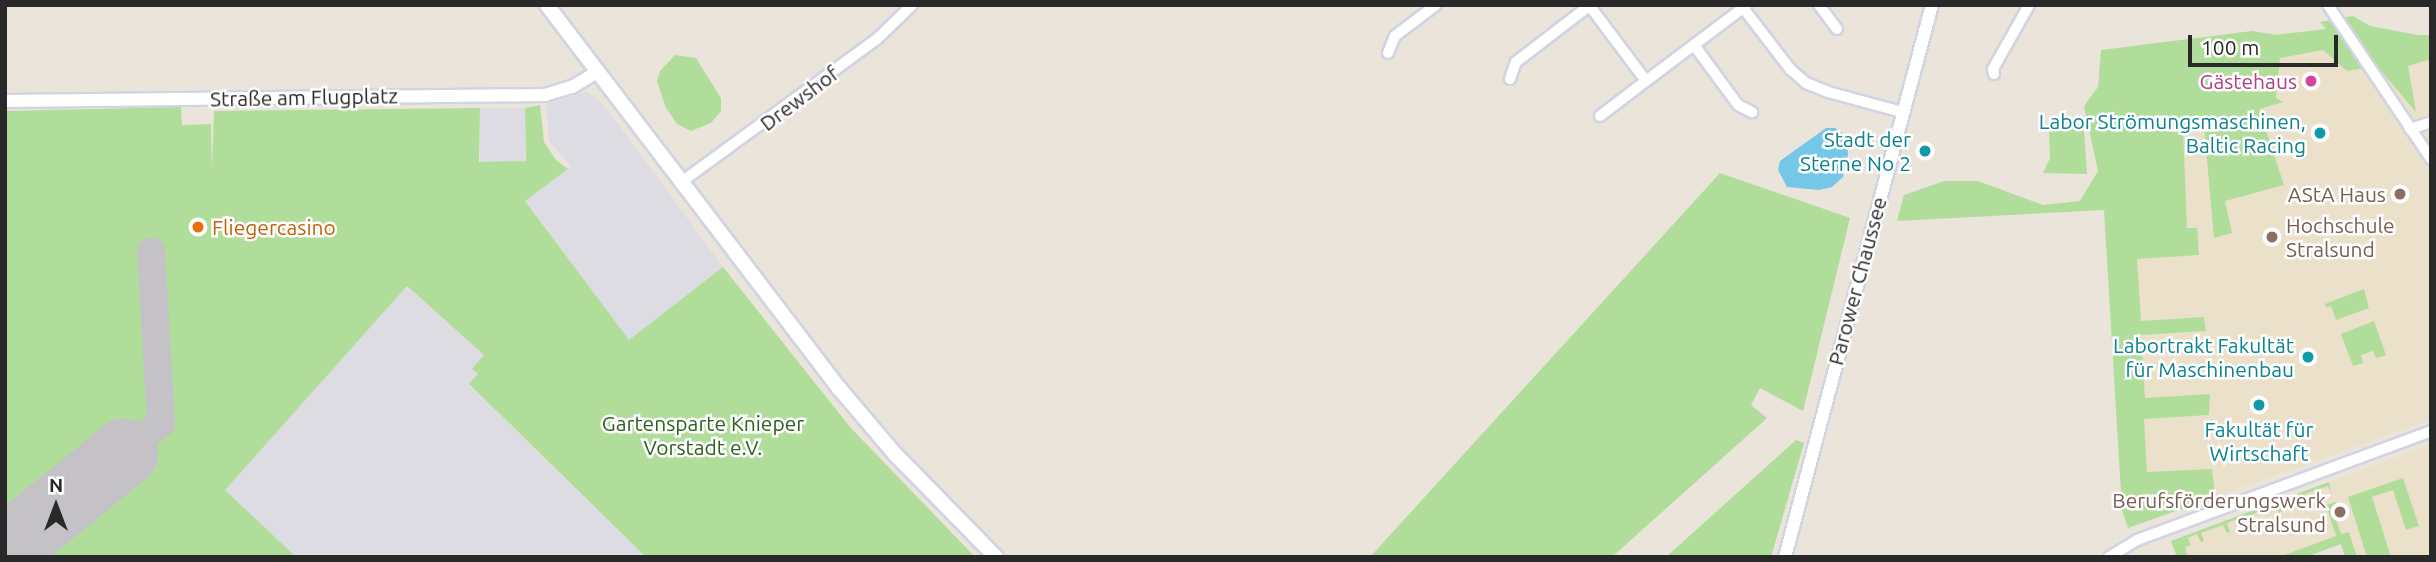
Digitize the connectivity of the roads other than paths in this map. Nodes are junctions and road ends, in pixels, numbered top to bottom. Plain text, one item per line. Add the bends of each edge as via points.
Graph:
1 (547, 5) edge
2 (912, 5) edge
3 (1436, 5) edge
4 (1819, 5) edge
5 (1932, 5) edge
6 (2029, 5) edge
7 (2328, 5) edge
8 (1589, 6) edge
9 (1745, 7) edge
10 (1837, 29) dead end
11 (1694, 45) junction
12 (1388, 53) dead end
13 (597, 72) junction
14 (1994, 74) dead end
15 (1510, 79) dead end
16 (1646, 80) junction
17 (5, 101) edge
18 (1752, 112) dead end
19 (1902, 112) junction
20 (1600, 116) dead end
21 (2431, 122) edge
22 (2410, 129) junction
23 (2431, 159) edge
24 (680, 183) junction
25 (2431, 431) edge
26 (996, 557) edge
27 (1785, 557) edge
28 (2109, 557) edge

1 - 13 main road
2 - 24 street, Drewshof via 878,38
3 - 12 street via 1395,36
4 - 10 street
5 - 19 street, Parower Chaussee
6 - 14 street
7 - 22 street
8 - 15 street via 1516,62
8 - 16 street
9 - 11 street
9 - 19 street via 1790,69 1806,83
11 - 16 street
11 - 18 street via 1738,105
13 - 17 street, Straße am Flugplatz via 572,87 545,95
13 - 24 main road
16 - 20 street
19 - 27 street, Parower Chaussee
21 - 22 street
22 - 23 street
24 - 26 main road via 856,409
25 - 28 street via 2137,540

